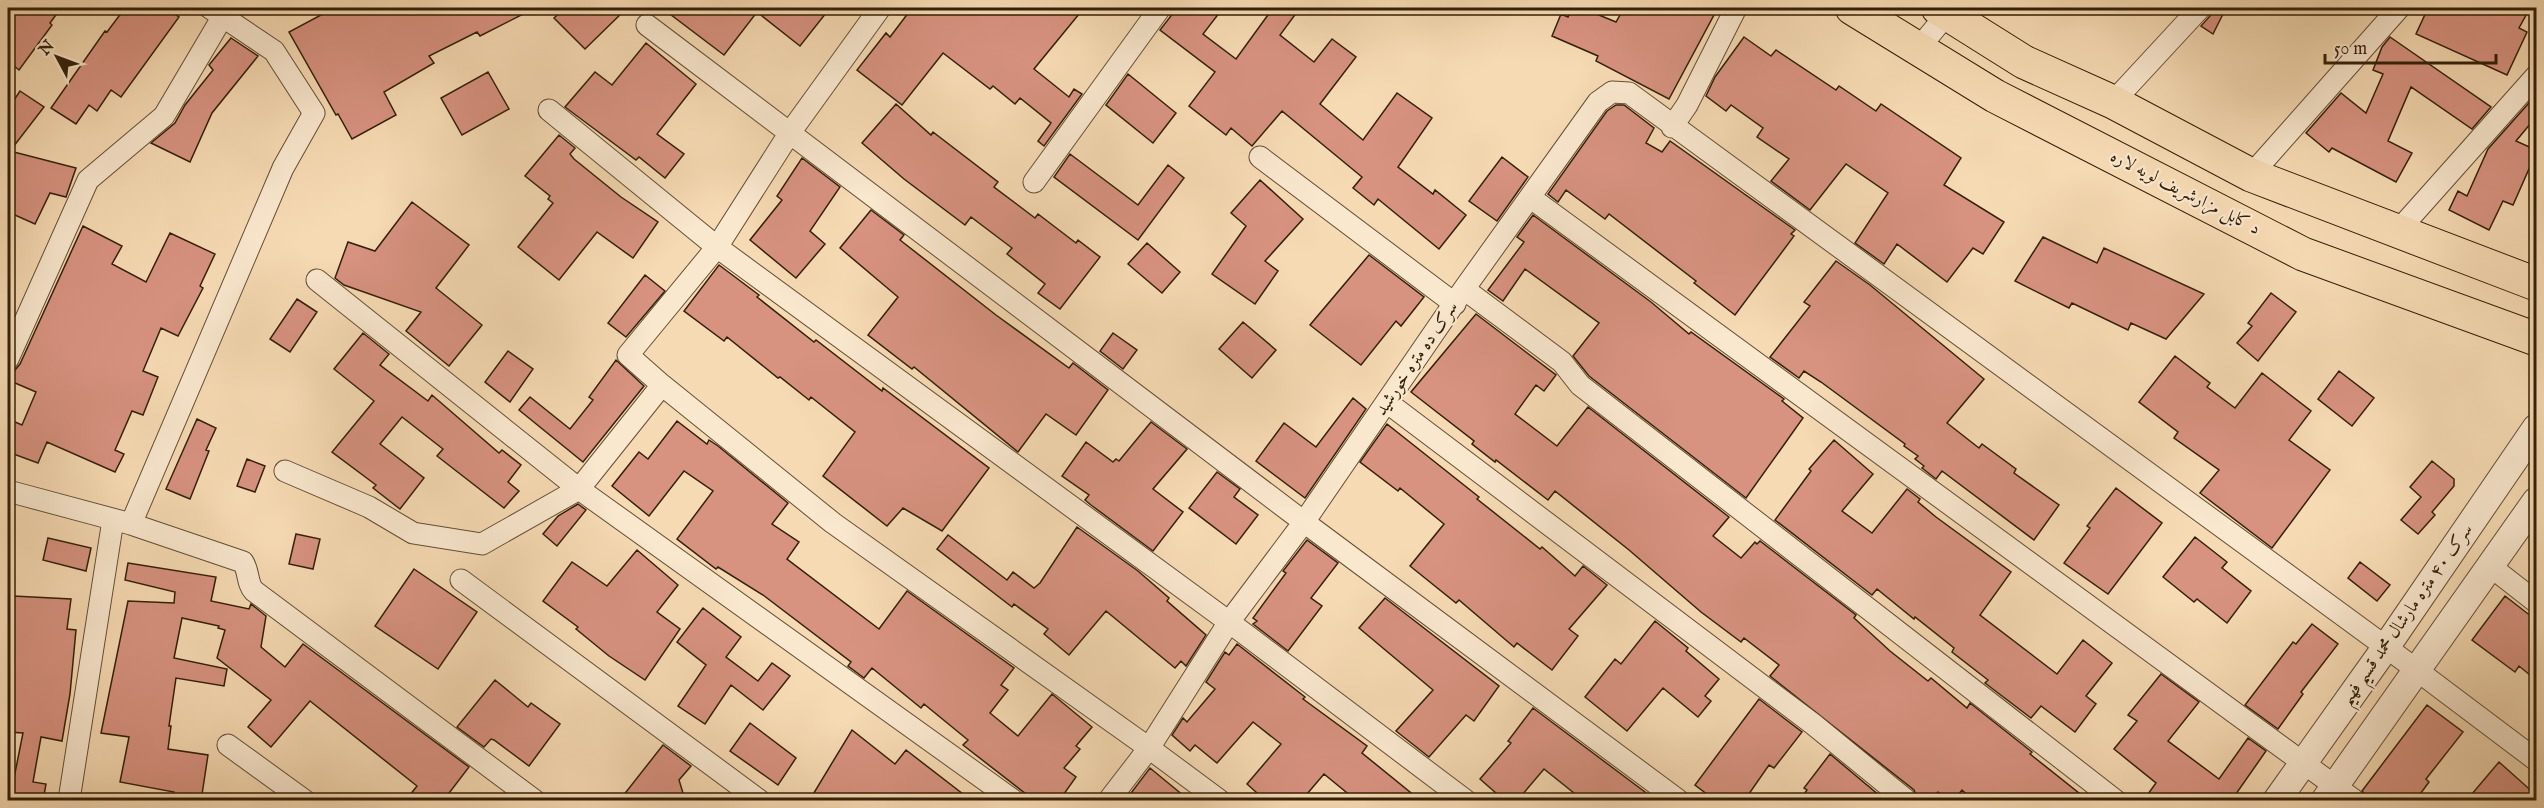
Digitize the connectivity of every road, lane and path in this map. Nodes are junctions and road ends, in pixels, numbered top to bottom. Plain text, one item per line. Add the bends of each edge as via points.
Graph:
1 (880, 8) edge
2 (1160, 8) edge
3 (1736, 8) edge
4 (1852, 8) edge
5 (2200, 8) edge
6 (2399, 8) edge
7 (1946, 9) edge
8 (216, 12) edge
9 (647, 25) dead end
10 (1918, 48) junction
11 (2536, 76) edge
12 (2113, 102) junction
13 (549, 110) dead end
14 (1672, 127) junction
15 (789, 134) junction
16 (1260, 157) dead end
17 (2251, 175) junction
18 (1034, 182) dead end
19 (1531, 198) junction
20 (2397, 232) junction
21 (717, 247) junction
22 (317, 280) dead end
23 (2536, 284) edge
24 (1460, 296) junction
25 (2536, 339) edge
26 (8, 359) edge
27 (662, 385) junction
28 (1388, 403) junction
29 (2536, 428) edge
30 (285, 471) dead end
31 (579, 489) junction
32 (8, 491) edge
33 (2536, 501) edge
34 (122, 522) junction
35 (1304, 522) junction
36 (2490, 566) junction
37 (461, 580) dead end
38 (2536, 602) edge
39 (1229, 622) junction
40 (2386, 647) junction
41 (2417, 669) junction
42 (228, 745) dead end
43 (1149, 748) junction
44 (2536, 760) edge
45 (2304, 762) junction
46 (2338, 796) edge
47 (69, 801) edge
48 (304, 801) edge
49 (534, 801) edge
50 (759, 801) edge
51 (1014, 801) edge
52 (1108, 801) edge
53 (1219, 801) edge
54 (1465, 801) edge
55 (1678, 801) edge
56 (1906, 801) edge
57 (2115, 801) edge
58 (2277, 801) edge

1 - 15 street
2 - 18 street
3 - 14 street
4 - 10 highway, د کابل مزارشریف لویه لاره
5 - 12 street
6 - 17 street
7 - 10 street
7 - 12 highway via 2024,62
8 - 26 street via 164,116 88,180
8 - 34 street via 274,51 314,113 283,168
9 - 15 street
10 - 25 highway, د کابل مزارشریف لویه لاره via 1995,96 2303,254
11 - 20 street
12 - 17 highway
13 - 21 street
14 - 19 street, سرک ده متره خورشید via 1629,93 1612,92 1598,102
14 - 40 street, سرک ده متره خورشید
15 - 21 street
15 - 35 street
16 - 24 street
17 - 20 highway
19 - 24 street, سرک ده متره خورشید
19 - 45 street
20 - 23 highway
21 - 27 street via 628,355
21 - 39 street
22 - 31 street
24 - 28 street, سرک ده متره خورشید
24 - 57 street via 1562,362 1580,385
27 - 31 street
27 - 43 street via 833,524
28 - 35 street, سرک ده متره خورشید
28 - 56 street via 1814,724
29 - 40 street, سرک ۴۰ متره مارشال محمد قسیم فهیم
30 - 31 street via 369,507 413,533 482,544
31 - 51 street
32 - 34 street
33 - 36 street
34 - 47 street
34 - 49 street via 243,562 254,591
35 - 39 street, سرک ده متره خورشید
35 - 55 street
36 - 38 street
36 - 41 street
37 - 50 street
39 - 43 street, سرک ده متره خورشید
39 - 54 street
40 - 41 street, سرک ده متره خورشید
40 - 45 street, سرک ۴۰ متره مارشال محمد قسیم فهیم
41 - 44 street, سرک ده متره خورشید
41 - 46 street
42 - 48 street
43 - 52 street, سرک ده متره خورشید
43 - 53 street
45 - 46 street
45 - 58 street, سرک ۴۰ متره مارشال محمد قسیم فهیم

